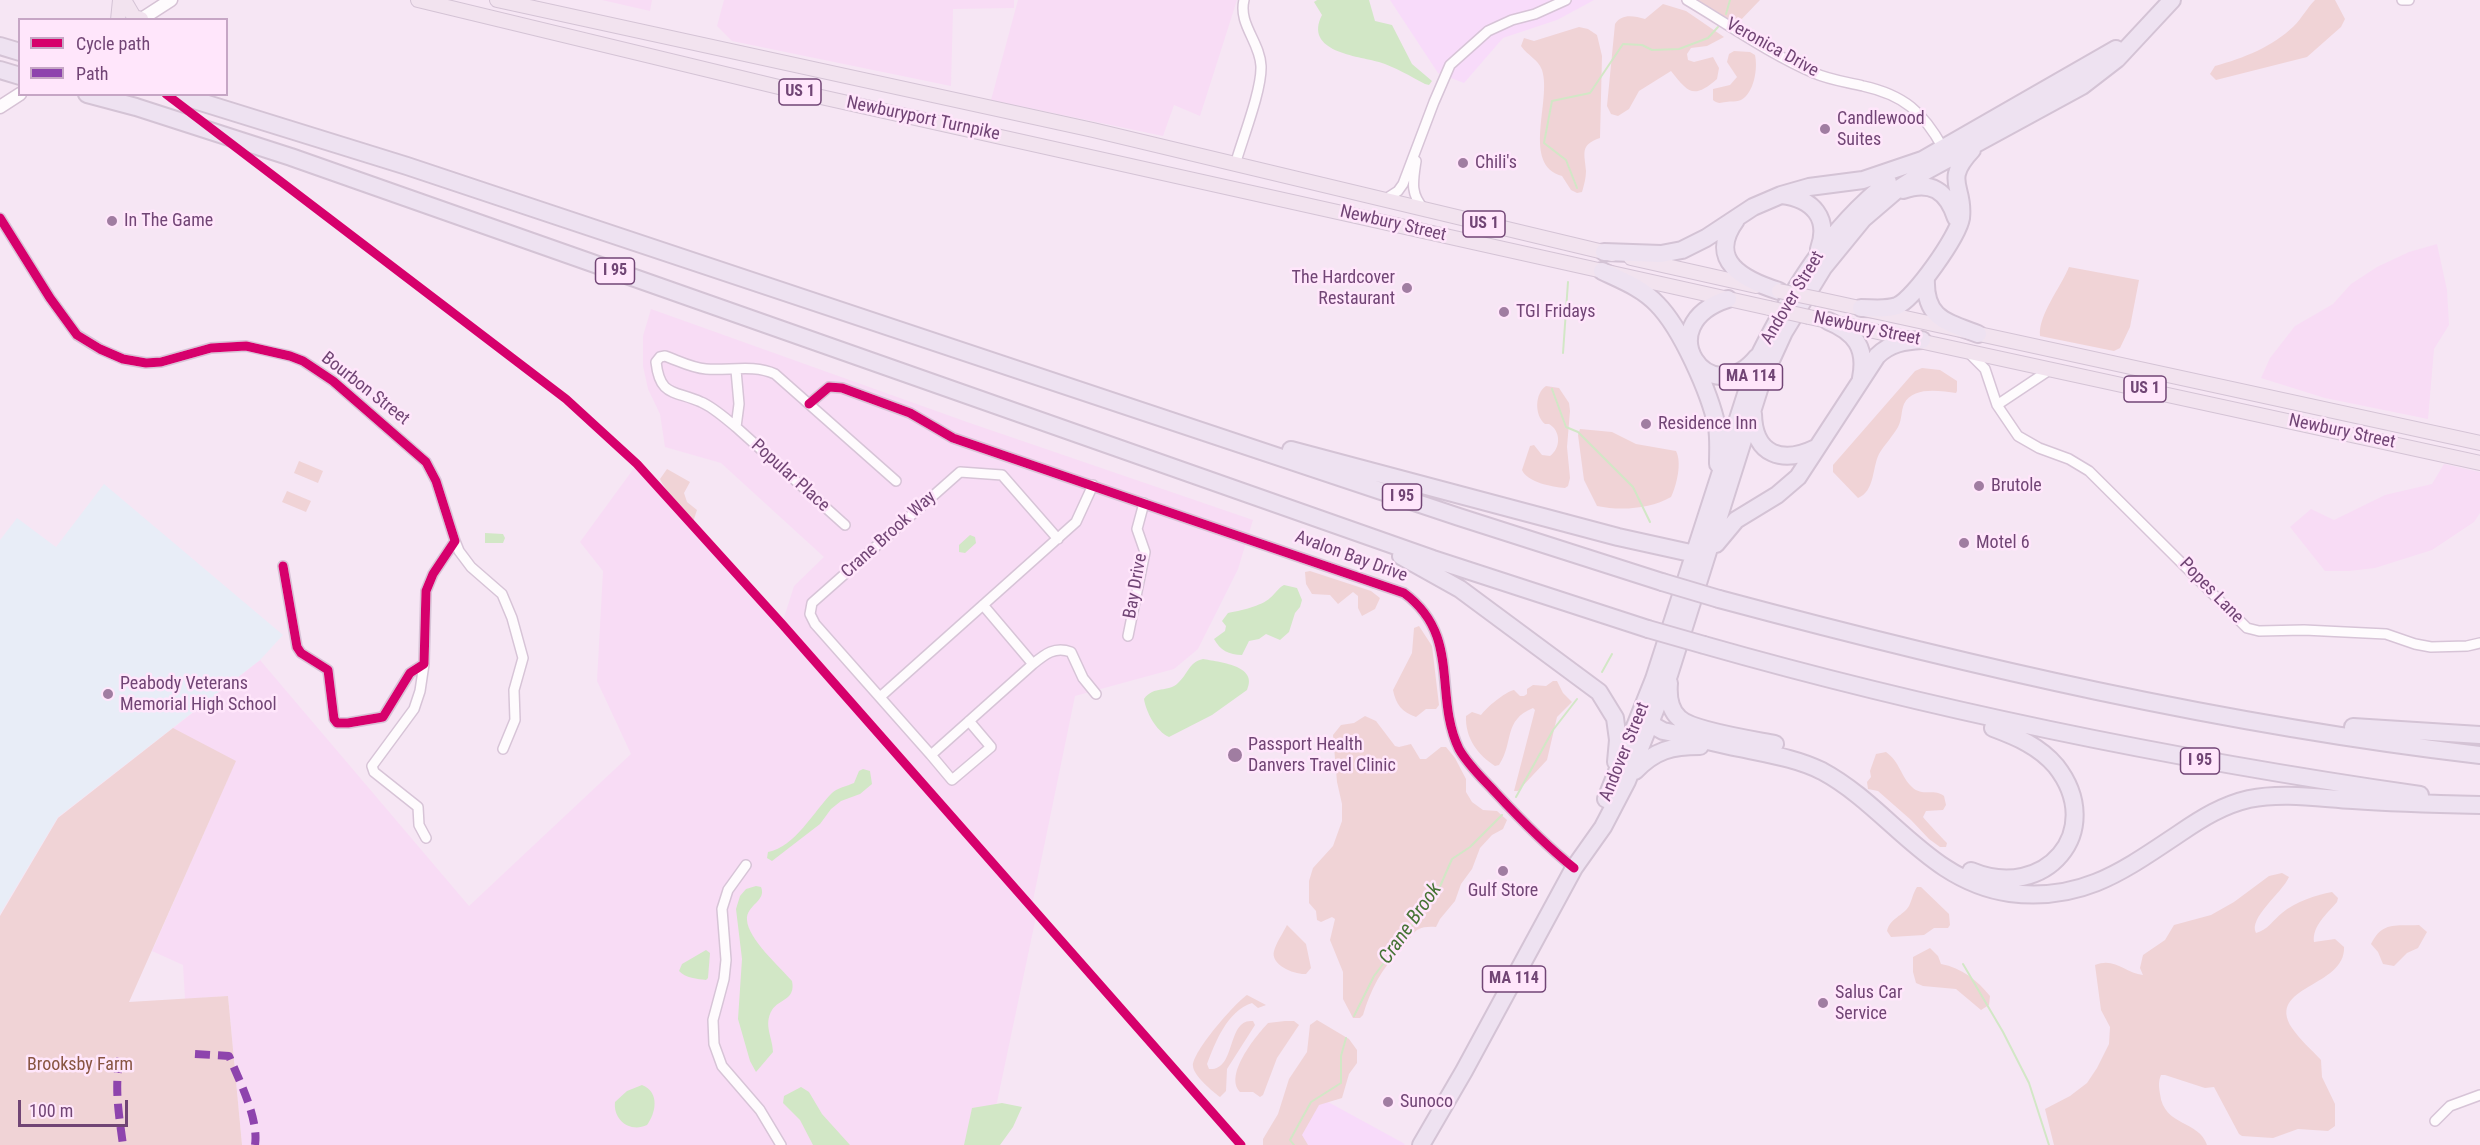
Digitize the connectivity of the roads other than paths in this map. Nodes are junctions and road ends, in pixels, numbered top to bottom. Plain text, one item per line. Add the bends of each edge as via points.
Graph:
1 (122, 0) edge
2 (134, 0) edge
3 (171, 0) edge
4 (418, 0) edge
5 (497, 0) edge
6 (1244, 0) edge
7 (1566, 0) edge
8 (1687, 0) edge
9 (2172, 0) edge
10 (2402, 0) edge
11 (2409, 0) edge
12 (118, 18) edge
13 (138, 18) edge
14 (141, 18) edge
15 (143, 18) edge
16 (2132, 41) junction
17 (0, 46) edge
18 (18, 50) edge
19 (18, 95) edge
20 (91, 96) edge
21 (181, 96) edge
22 (0, 108) edge
23 (1986, 138) junction
24 (1418, 147) junction
25 (1943, 148) junction
26 (1190, 153) joint
27 (1923, 160) junction
28 (1235, 165) junction
29 (1184, 178) joint
30 (1781, 195) junction
31 (1886, 198) junction
32 (1383, 201) junction
33 (1425, 210) junction
34 (1739, 216) junction
35 (0, 218) edge
36 (1956, 230) junction
37 (1604, 252) junction
38 (1816, 257) junction
39 (1602, 271) junction
40 (1926, 278) junction
41 (1779, 291) junction
42 (1728, 299) junction
43 (1861, 308) junction
44 (1828, 321) junction
45 (1978, 333) junction
46 (1922, 340) junction
47 (1765, 343) junction
48 (1958, 348) junction
49 (2051, 369) junction
50 (736, 370) junction
51 (1860, 378) junction
52 (809, 404) junction
53 (1997, 405) junction
54 (1753, 408) junction
55 (1143, 411) junction
56 (736, 427) junction
57 (2480, 443) edge
58 (1816, 448) junction
59 (2480, 463) edge
60 (896, 481) dead end
61 (1093, 485) junction
62 (1713, 498) junction
63 (1144, 503) junction
64 (845, 525) dead end
65 (1355, 531) junction
66 (1058, 539) junction
67 (455, 541) junction
68 (1700, 559) junction
69 (283, 566) dead end
70 (983, 605) junction
71 (1128, 636) dead end
72 (2480, 643) edge
73 (424, 664) junction
74 (1033, 664) junction
75 (1669, 675) junction
76 (1096, 694) dead end
77 (1648, 694) junction
78 (880, 697) junction
79 (1922, 702) junction
80 (2247, 720) junction
81 (969, 721) junction
82 (1652, 722) junction
83 (2480, 735) edge
84 (1737, 748) junction
85 (503, 749) dead end
86 (931, 755) junction
87 (2480, 755) edge
88 (1619, 784) junction
89 (2480, 804) edge
90 (426, 838) dead end
91 (746, 865) dead end
92 (1574, 868) junction
93 (2480, 1095) edge
94 (2435, 1121) dead end
95 (781, 1145) edge
96 (1421, 1145) edge

1 - 12 main road
1 - 13 main road
2 - 14 main road
3 - 15 main road
4 - 29 main road, Newburyport Turnpike / US 1 via 812,95
5 - 26 main road, Newburyport Turnpike / US 1
6 - 28 street via 1244,17 1261,67
7 - 24 street via 1488,31 1450,64
8 - 25 street, Veronica Drive via 1815,74 1898,97 1923,117
9 - 16 highway, Andover Street / MA 114
10 - 11 street
16 - 23 highway, Andover Street / MA 114 via 2082,86
16 - 25 highway, Andover Street / MA 114
17 - 18 highway
19 - 22 main road
20 - 65 highway, I 95 via 291,157
21 - 55 highway, I 95 via 407,166
23 - 31 highway, Andover Street / MA 114 via 1911,179
23 - 36 highway via 1957,171 1955,185 1961,216
24 - 32 street via 1403,184
24 - 33 street via 1412,186 1414,196
25 - 27 highway, Andover Street / MA 114
26 - 28 main road, Newbury Street / US 1
27 - 30 highway via 1863,180
27 - 38 highway, Andover Street / MA 114 via 1867,199
28 - 32 main road, Newbury Street / US 1
29 - 39 main road, Newbury Street / US 1
30 - 34 highway
30 - 38 highway via 1801,199 1820,217 1823,236
31 - 36 highway via 1912,186 1937,190 1950,203
31 - 54 highway, Andover Street / MA 114 via 1845,238 1813,283 1775,349
32 - 33 main road, Newbury Street / US 1
33 - 37 main road, Newbury Street / US 1
34 - 37 highway via 1682,250 1661,254
34 - 41 highway via 1726,241 1732,268
35 - 67 street, Bourbon Street via 76,335 100,349 146,363 229,345 246,345 303,361 333,381 426,462
36 - 40 highway
37 - 41 main road, Newbury Street / US 1
38 - 47 highway, Andover Street / MA 114
39 - 42 main road, Newbury Street / US 1
39 - 62 highway via 1648,296 1679,334 1717,428 1718,464
40 - 43 highway via 1897,306
40 - 45 highway via 1926,297 1932,311 1950,323
41 - 43 main road, Newbury Street / US 1, bridge
42 - 44 main road, Newbury Street / US 1, bridge
42 - 47 highway via 1704,309 1690,326 1689,345 1700,367 1717,376 1736,375 1750,365
43 - 45 main road, Newbury Street / US 1
44 - 46 main road, Newbury Street / US 1
44 - 51 highway via 1858,341 1863,356
45 - 57 main road, Newbury Street / US 1
46 - 48 main road, Newbury Street / US 1
46 - 51 highway via 1900,342 1884,349
47 - 62 highway, Andover Street / MA 114
48 - 49 main road, Newbury Street / US 1
48 - 53 street, Popes Lane via 1975,357 1985,369
49 - 53 street
49 - 59 main road, Newbury Street / US 1
50 - 52 street, Popular Place via 754,368 771,372
50 - 56 street, Popular Place via 740,404
50 - 56 street, Popular Place via 703,369 665,356 656,362 663,386 702,402
51 - 58 highway
52 - 60 street, Popular Place
52 - 61 street, Avalon Bay Drive via 829,387 842,388 910,413 967,443
53 - 72 street, Popes Lane via 2024,441 2069,459 2104,483 2247,628 2386,634 2431,647
54 - 58 highway via 1758,439 1770,451 1787,457
54 - 68 highway, Andover Street / MA 114
55 - 68 highway
55 - 80 highway, I 95, bridge via 1719,599 2029,677
56 - 64 street, Popular Place
58 - 68 highway via 1792,483 1729,526
61 - 63 street, Avalon Bay Drive
61 - 66 street via 1081,515
62 - 68 highway, Andover Street / MA 114
63 - 71 street, Bay Drive via 1137,529 1144,552
63 - 92 street, Avalon Bay Drive via 1392,587 1415,602 1437,634 1451,723 1463,756 1540,840
65 - 79 highway, I 95, bridge via 1648,629
65 - 88 highway via 1460,589 1599,692 1611,708 1617,728
66 - 70 street
66 - 78 street, Crane Brook Way via 1002,475 964,472 812,603 815,624
67 - 73 street via 426,591
67 - 85 street, Bourbon Street via 464,560 502,594 523,658 514,690 515,720
68 - 75 highway, Andover Street / MA 114 via 1698,587
68 - 77 highway, Andover Street / MA 114
69 - 73 street via 297,647 328,670 337,723 383,717 410,673
70 - 74 street
70 - 78 street
73 - 90 street via 414,710 372,766 418,807 419,825
74 - 76 street via 1057,649 1071,652
74 - 81 street
75 - 79 highway via 1669,700 1684,723 1787,747 1820,759 1847,774 1962,867 2012,879 2048,867 2064,849 2074,822 2070,792 2055,765 2023,740
75 - 82 highway, Andover Street / MA 114
77 - 82 highway
77 - 88 highway, Andover Street / MA 114
78 - 86 street, Crane Brook Way
79 - 89 highway, I 95 via 2217,764
80 - 83 highway
80 - 87 highway, I 95
81 - 86 street
81 - 86 street, Crane Brook Way via 991,747 952,780
82 - 84 highway via 1664,731
82 - 88 highway, Andover Street / MA 114
84 - 88 highway via 1667,748
84 - 89 highway via 1822,771 1946,870 1977,885 2024,894 2070,892 2103,882 2220,808 2249,799 2282,796
88 - 92 highway, Andover Street / MA 114 via 1603,827
91 - 95 street via 728,890 722,909 726,960 713,1020 714,1044 722,1066 760,1110
92 - 96 highway, Andover Street / MA 114
93 - 94 street via 2450,1106

